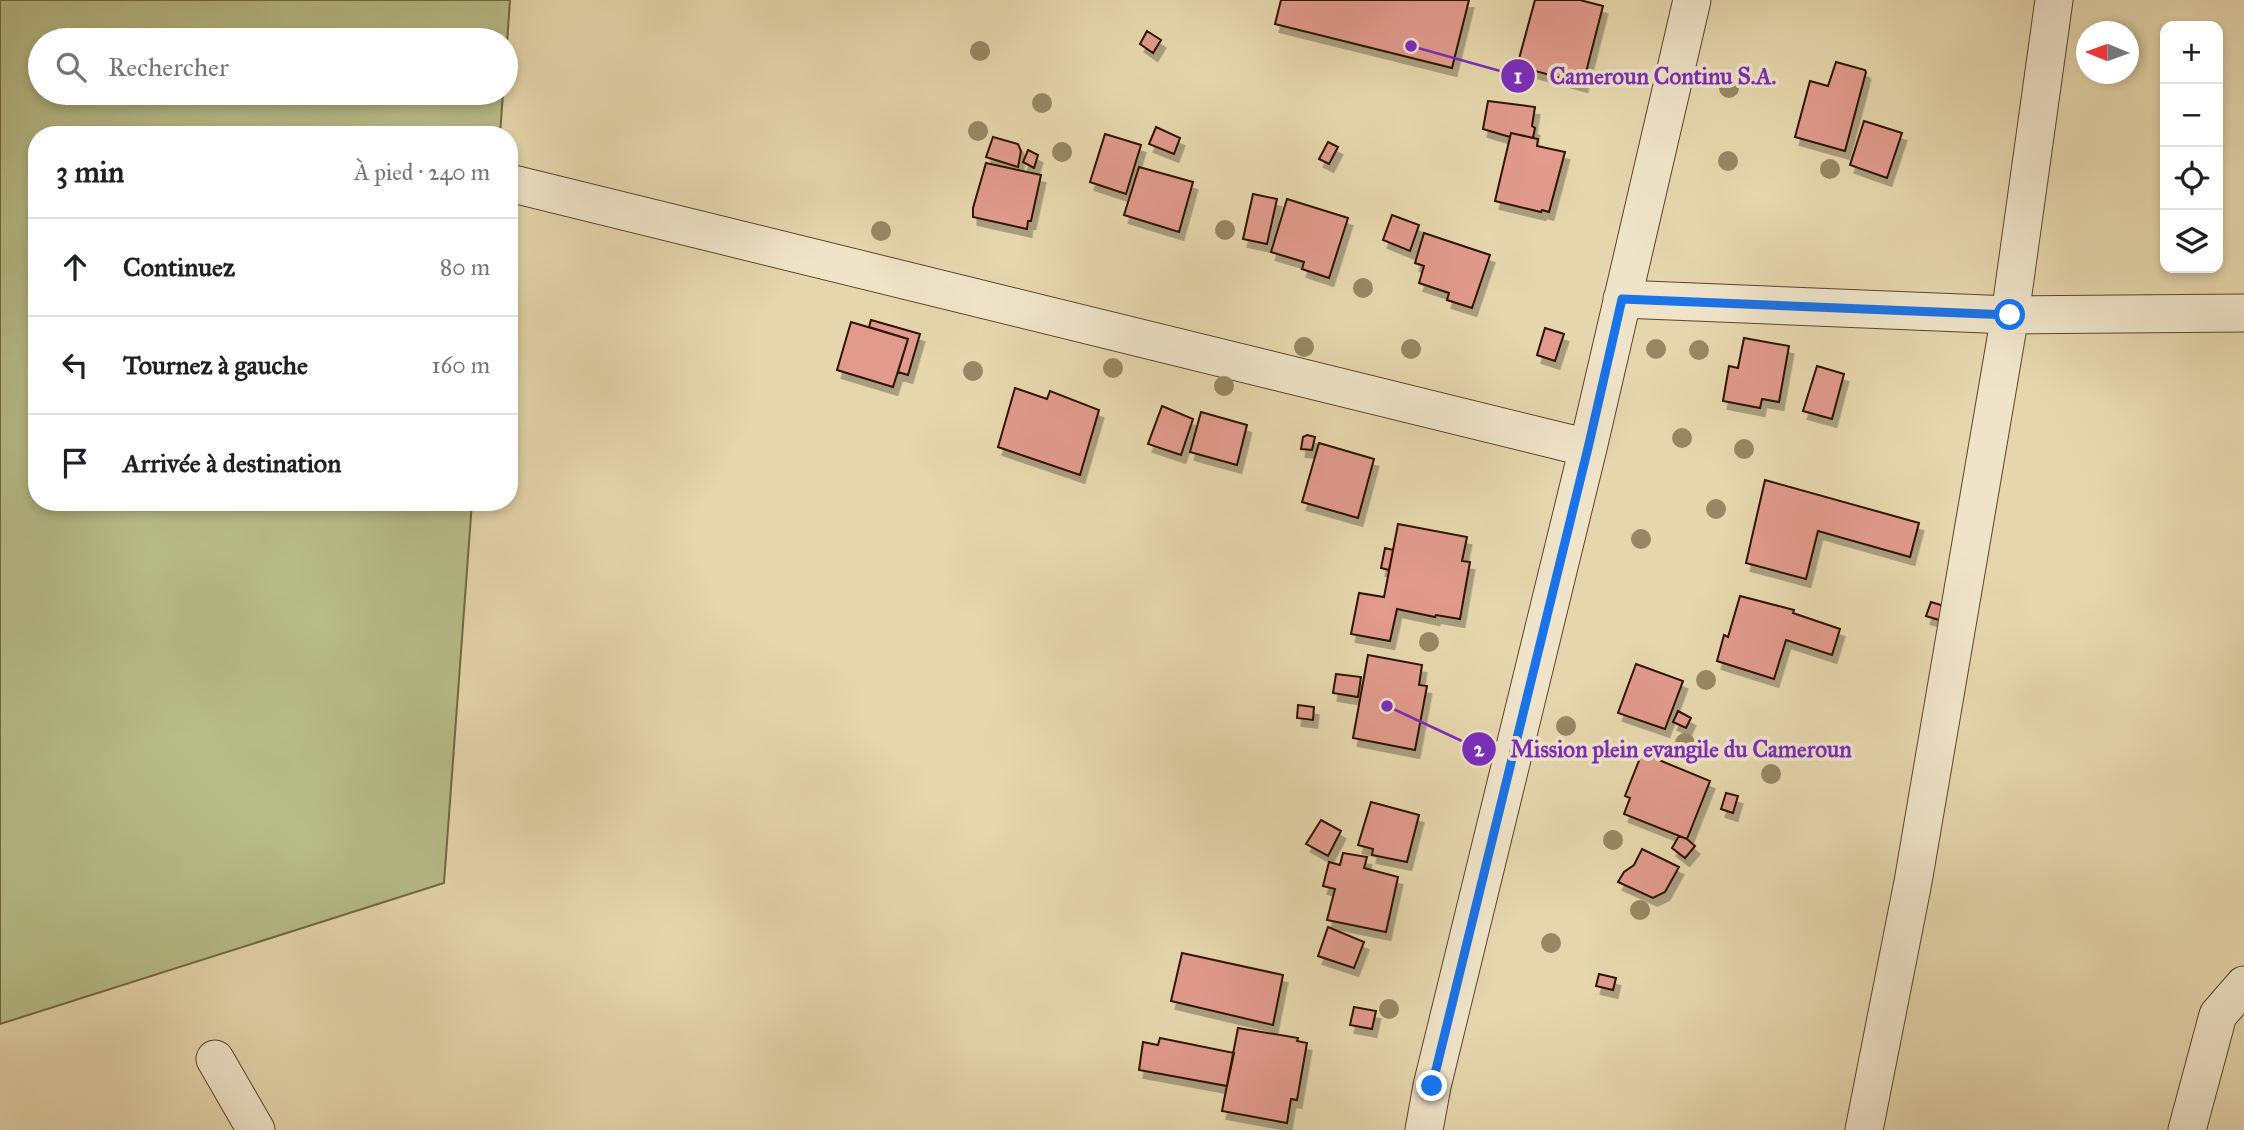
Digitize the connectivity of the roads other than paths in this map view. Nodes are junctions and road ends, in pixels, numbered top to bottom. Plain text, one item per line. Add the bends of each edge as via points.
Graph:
1 (1692, 0) edge
2 (2054, 0) edge
3 (518, 185) edge
4 (1622, 299) junction
5 (2244, 313) edge
6 (2010, 315) junction
7 (1588, 448) junction
8 (2244, 985) edge
9 (215, 1059) dead end
10 (256, 1130) edge
11 (1424, 1130) edge
12 (1864, 1130) edge
13 (2188, 1130) edge

1 - 4 street
2 - 6 street
3 - 7 street
4 - 6 street
4 - 7 street
5 - 6 street
6 - 12 street via 1913,882
7 - 11 street
8 - 13 street via 2218,1015
9 - 10 street

